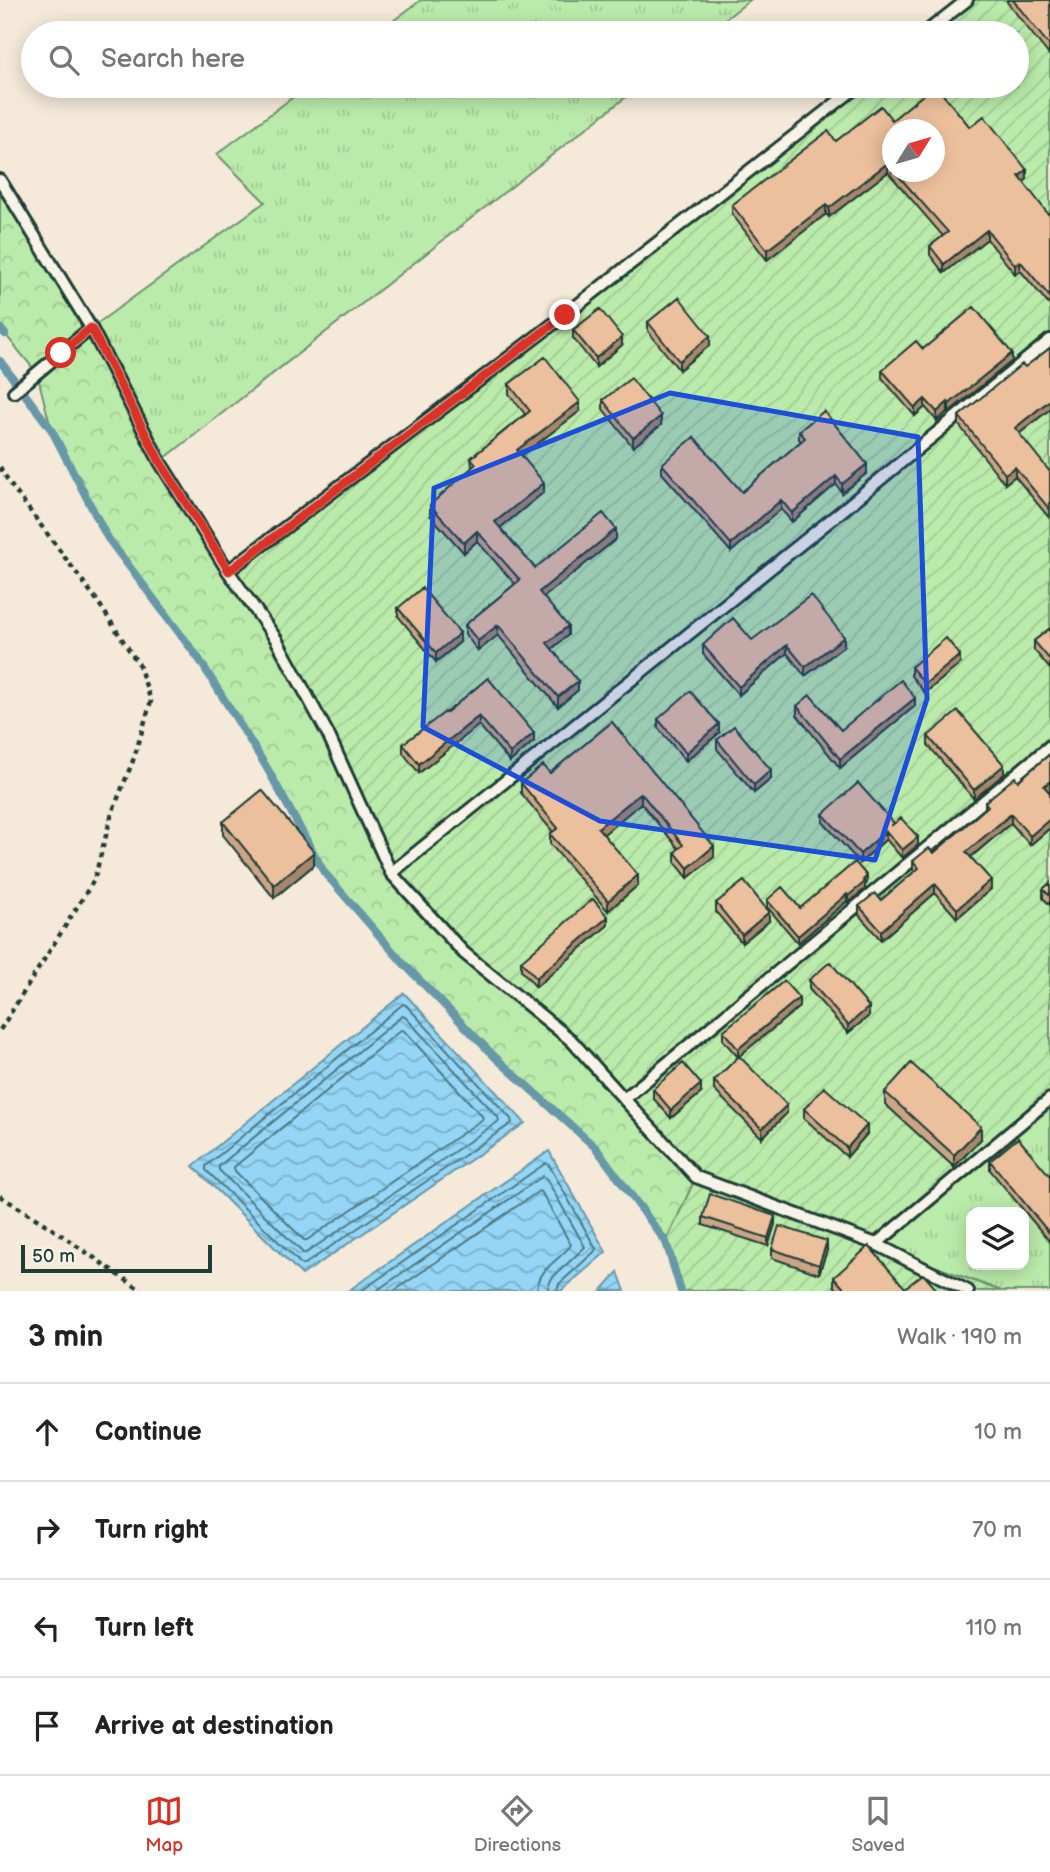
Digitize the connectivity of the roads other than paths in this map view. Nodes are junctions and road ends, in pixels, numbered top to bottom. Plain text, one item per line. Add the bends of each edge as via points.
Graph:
1 (967, 0) edge
2 (940, 21) edge
3 (843, 98) edge
4 (0, 180) edge
5 (91, 328) junction
6 (1050, 340) edge
7 (14, 392) dead end
8 (229, 571) junction
9 (1050, 746) edge
10 (391, 873) junction
11 (624, 1099) junction
12 (1050, 1099) edge
13 (876, 1244) junction
14 (968, 1291) edge

1 - 2 lane
3 - 8 lane
4 - 5 lane
5 - 7 lane
5 - 8 lane via 160,462
6 - 10 lane
8 - 10 lane via 276,639 328,734
9 - 11 lane
10 - 11 lane via 464,953 571,1040
11 - 13 lane via 696,1177
12 - 13 lane
13 - 14 lane

